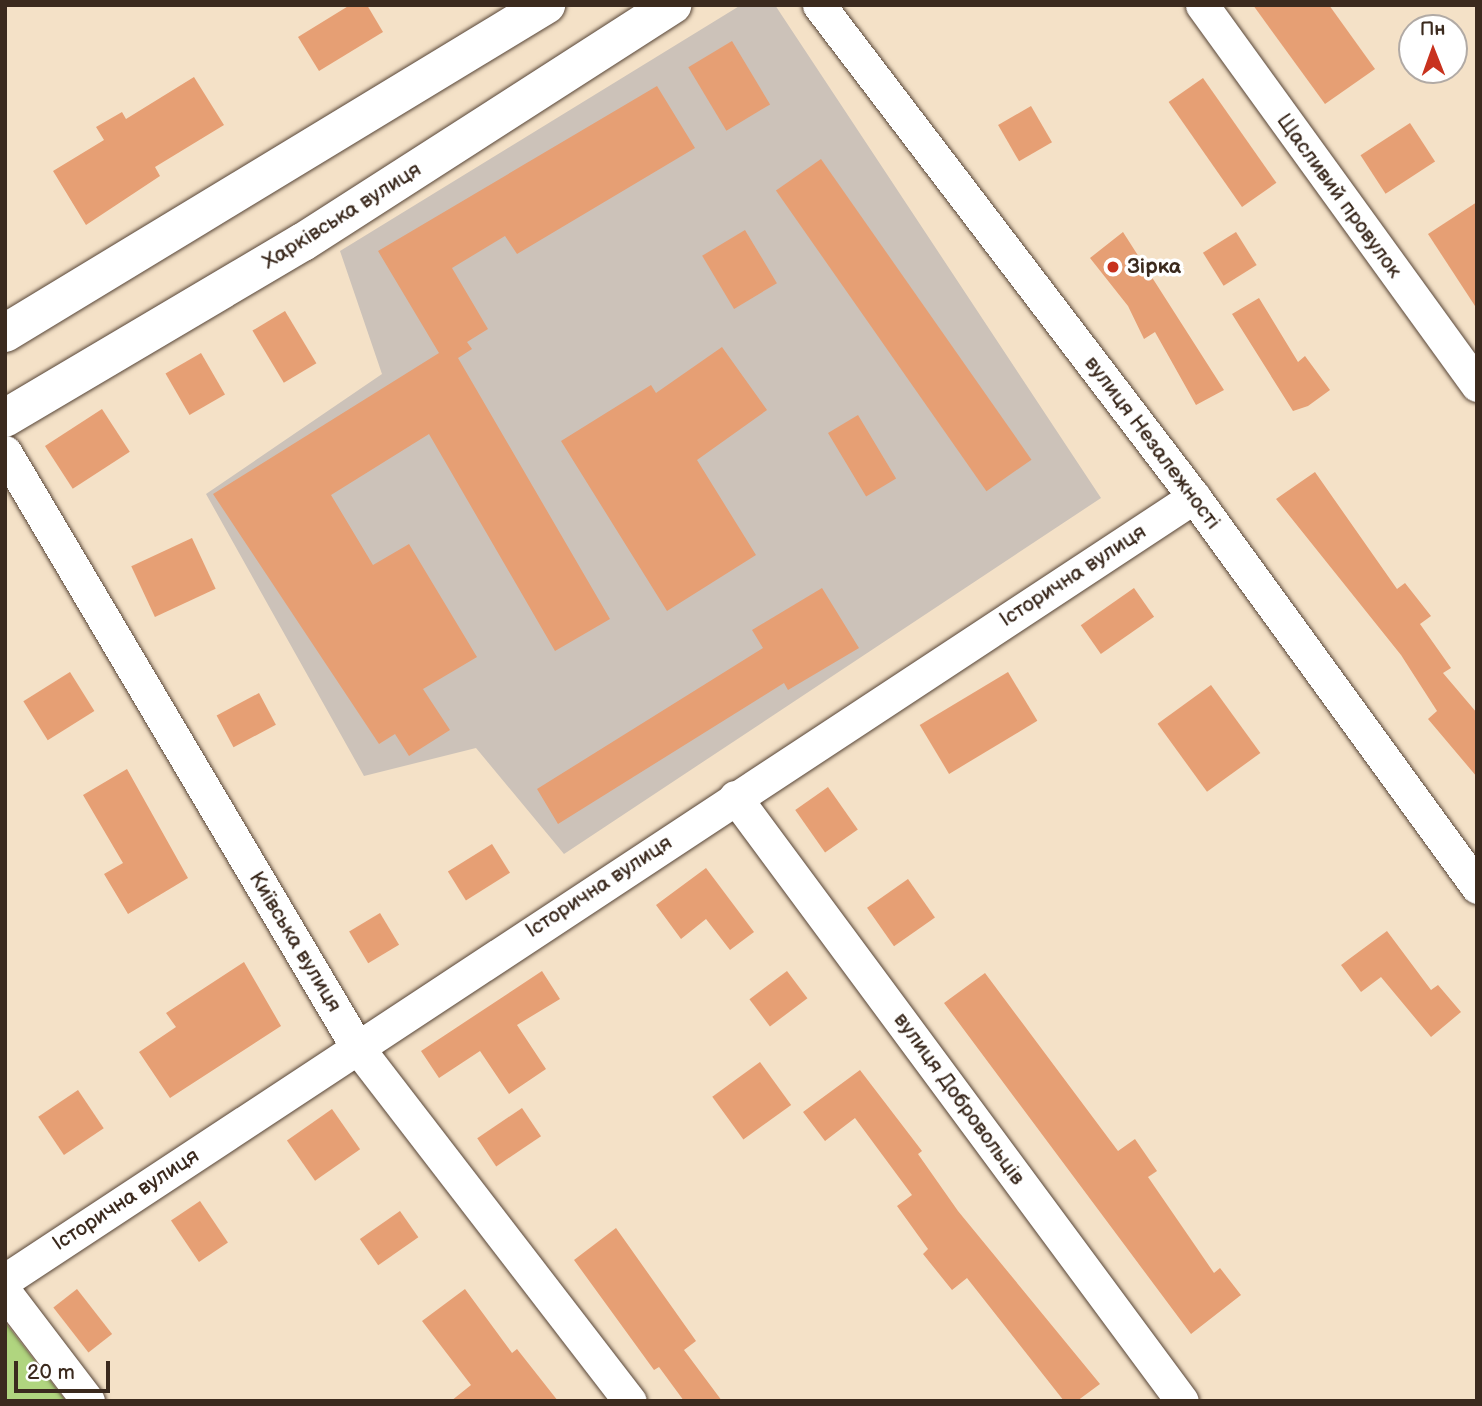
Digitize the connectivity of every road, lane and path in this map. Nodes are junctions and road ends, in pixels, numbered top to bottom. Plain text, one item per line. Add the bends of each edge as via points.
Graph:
1 (546, 5) edge
2 (672, 5) edge
3 (819, 5) edge
4 (1202, 5) edge
5 (5, 333) edge
6 (1477, 385) edge
7 (5, 418) edge
8 (5, 453) edge
9 (1194, 497) junction
10 (736, 797) junction
11 (1477, 887) edge
12 (357, 1047) junction
13 (5, 1280) edge
14 (5, 1292) edge
15 (88, 1401) edge
16 (630, 1401) edge
17 (1182, 1401) edge

1 - 5 street
2 - 7 street, Харківська вулиця via 303,242
3 - 9 street, вулиця Незалежності
4 - 6 street, Щасливий провулок
8 - 12 street, Київська вулиця
9 - 10 street, Історична вулиця
9 - 11 street, вулиця Незалежності
10 - 12 street, Історична вулиця
10 - 17 street, вулиця Добровольців
12 - 13 street, Історична вулиця
12 - 16 street, Київська вулиця
14 - 15 street

